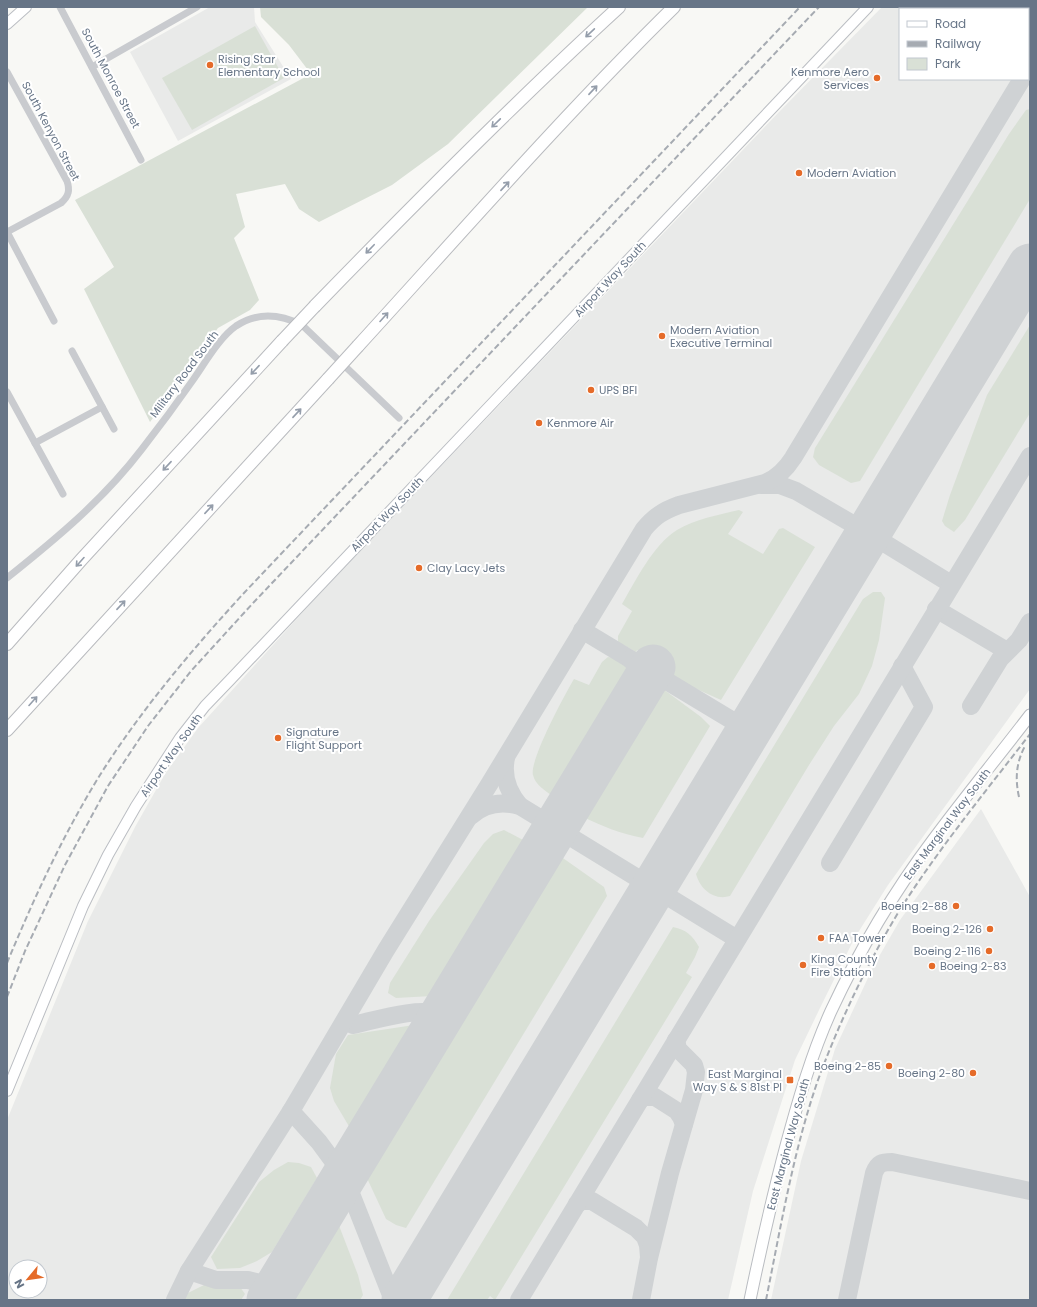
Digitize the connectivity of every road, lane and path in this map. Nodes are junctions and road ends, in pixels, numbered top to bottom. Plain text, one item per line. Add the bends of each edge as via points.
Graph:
1 (26, 7) edge
2 (60, 7) edge
3 (197, 7) edge
4 (619, 7) edge
5 (674, 7) edge
6 (868, 7) edge
7 (7, 24) edge
8 (92, 67) junction
9 (7, 72) edge
10 (141, 160) dead end
11 (7, 232) edge
12 (54, 320) dead end
13 (72, 351) dead end
14 (7, 392) edge
15 (102, 407) junction
16 (399, 418) dead end
17 (114, 429) dead end
18 (35, 443) junction
19 (63, 494) dead end
20 (7, 578) edge
21 (7, 644) edge
22 (1030, 715) edge
23 (7, 730) edge
24 (7, 1090) edge
25 (750, 1300) edge

1 - 7 main road
2 - 8 street, South Monroe Street
3 - 8 street
4 -> 21 highway, bridge via 490,128 315,306
23 -> 5 highway, bridge via 538,150
6 - 24 main road, Airport Way South via 191,723 136,806 94,882
8 - 10 street, South Monroe Street
9 - 11 street, South Kenyon Street via 67,181 69,190 64,200
11 - 12 street
13 - 15 street
14 - 18 street
15 - 17 street
15 - 18 street
16 - 20 street, Military Road South via 302,325 286,318 255,317 228,333 142,450 112,485 67,529
18 - 19 street
22 - 25 main road, East Marginal Way South via 932,841 890,902 857,958 831,1012 797,1102

